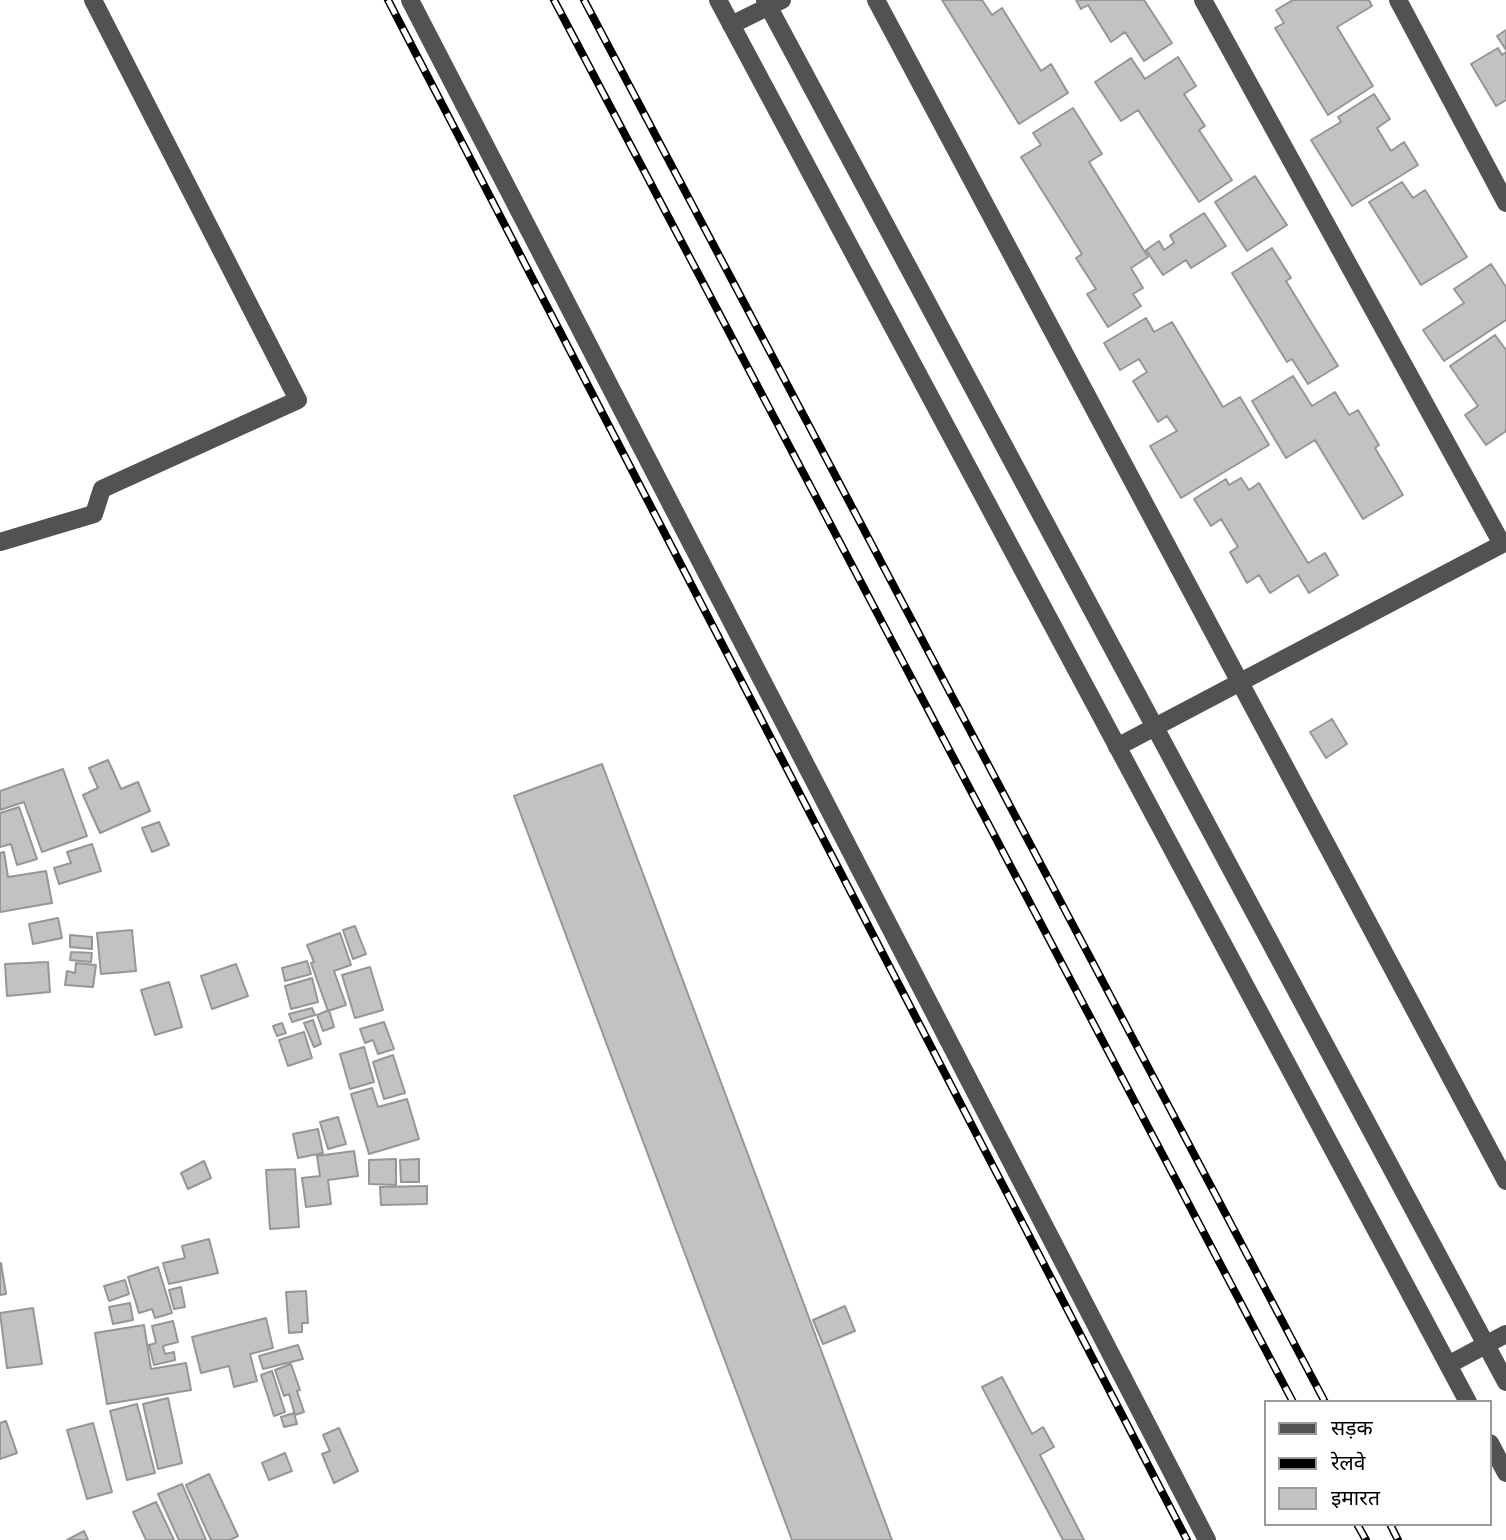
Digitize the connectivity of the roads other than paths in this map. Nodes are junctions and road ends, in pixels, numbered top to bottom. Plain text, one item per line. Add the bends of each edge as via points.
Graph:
1 (93, 0) edge
2 (410, 0) edge
3 (718, 0) edge
4 (876, 0) edge
5 (1203, 0) edge
6 (1398, 0) edge
7 (772, 2) edge
8 (731, 25) junction
9 (1499, 174) edge
10 (1506, 203) edge
11 (0, 542) edge
12 (1504, 543) edge
13 (1240, 682) junction
14 (1155, 727) junction
15 (1117, 747) junction
16 (1506, 1181) edge
17 (1506, 1334) edge
18 (1486, 1345) junction
19 (1448, 1365) junction
20 (1506, 1382) edge
21 (1467, 1400) edge
22 (1492, 1447) edge
23 (1506, 1473) edge
24 (1207, 1540) edge

1 - 11 street via 298,400 102,489 94,514
2 - 24 street
3 - 8 street
4 - 13 street
5 - 12 street
6 - 9 street
7 - 8 street
7 - 14 street
8 - 15 street
9 - 10 street
12 - 13 street
13 - 14 street
13 - 16 street
14 - 15 street
14 - 18 street
15 - 19 street
17 - 18 street
18 - 19 street
18 - 20 street
19 - 21 street
22 - 23 street

